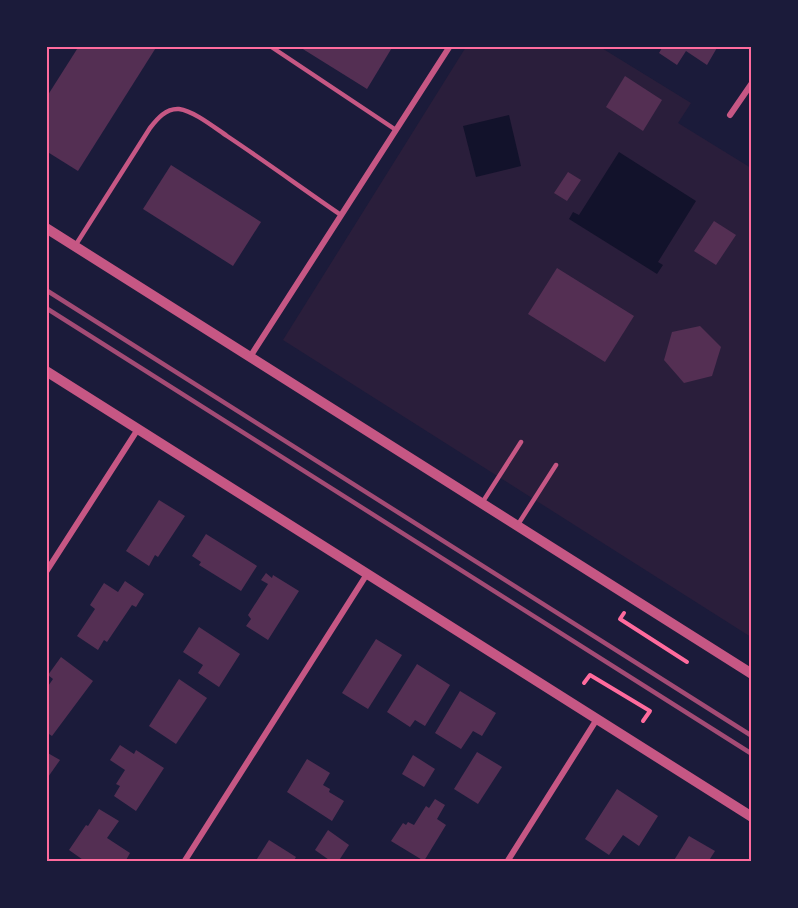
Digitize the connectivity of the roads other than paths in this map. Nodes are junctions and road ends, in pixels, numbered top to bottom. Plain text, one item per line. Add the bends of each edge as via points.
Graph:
1 (270, 46) edge
2 (450, 46) edge
3 (752, 83) edge
4 (730, 115) dead end
5 (396, 130) junction
6 (341, 215) junction
7 (46, 228) edge
8 (75, 246) junction
9 (250, 357) junction
10 (46, 371) edge
11 (138, 429) junction
12 (521, 442) dead end
13 (556, 465) dead end
14 (481, 503) junction
15 (517, 526) junction
16 (46, 572) edge
17 (367, 574) junction
18 (752, 674) edge
19 (597, 719) junction
20 (752, 817) edge
21 (184, 861) edge
22 (507, 861) edge

1 - 5 lane
2 - 5 street
3 - 4 street
5 - 6 street
6 - 8 lane via 216,129 179,109 167,111 150,128
6 - 9 street
7 - 8 street
8 - 9 street
9 - 14 street
10 - 11 street
11 - 16 street
11 - 17 street
12 - 14 lane
13 - 15 lane
14 - 15 street
15 - 18 street
17 - 19 street
17 - 21 street
19 - 20 street
19 - 22 street

